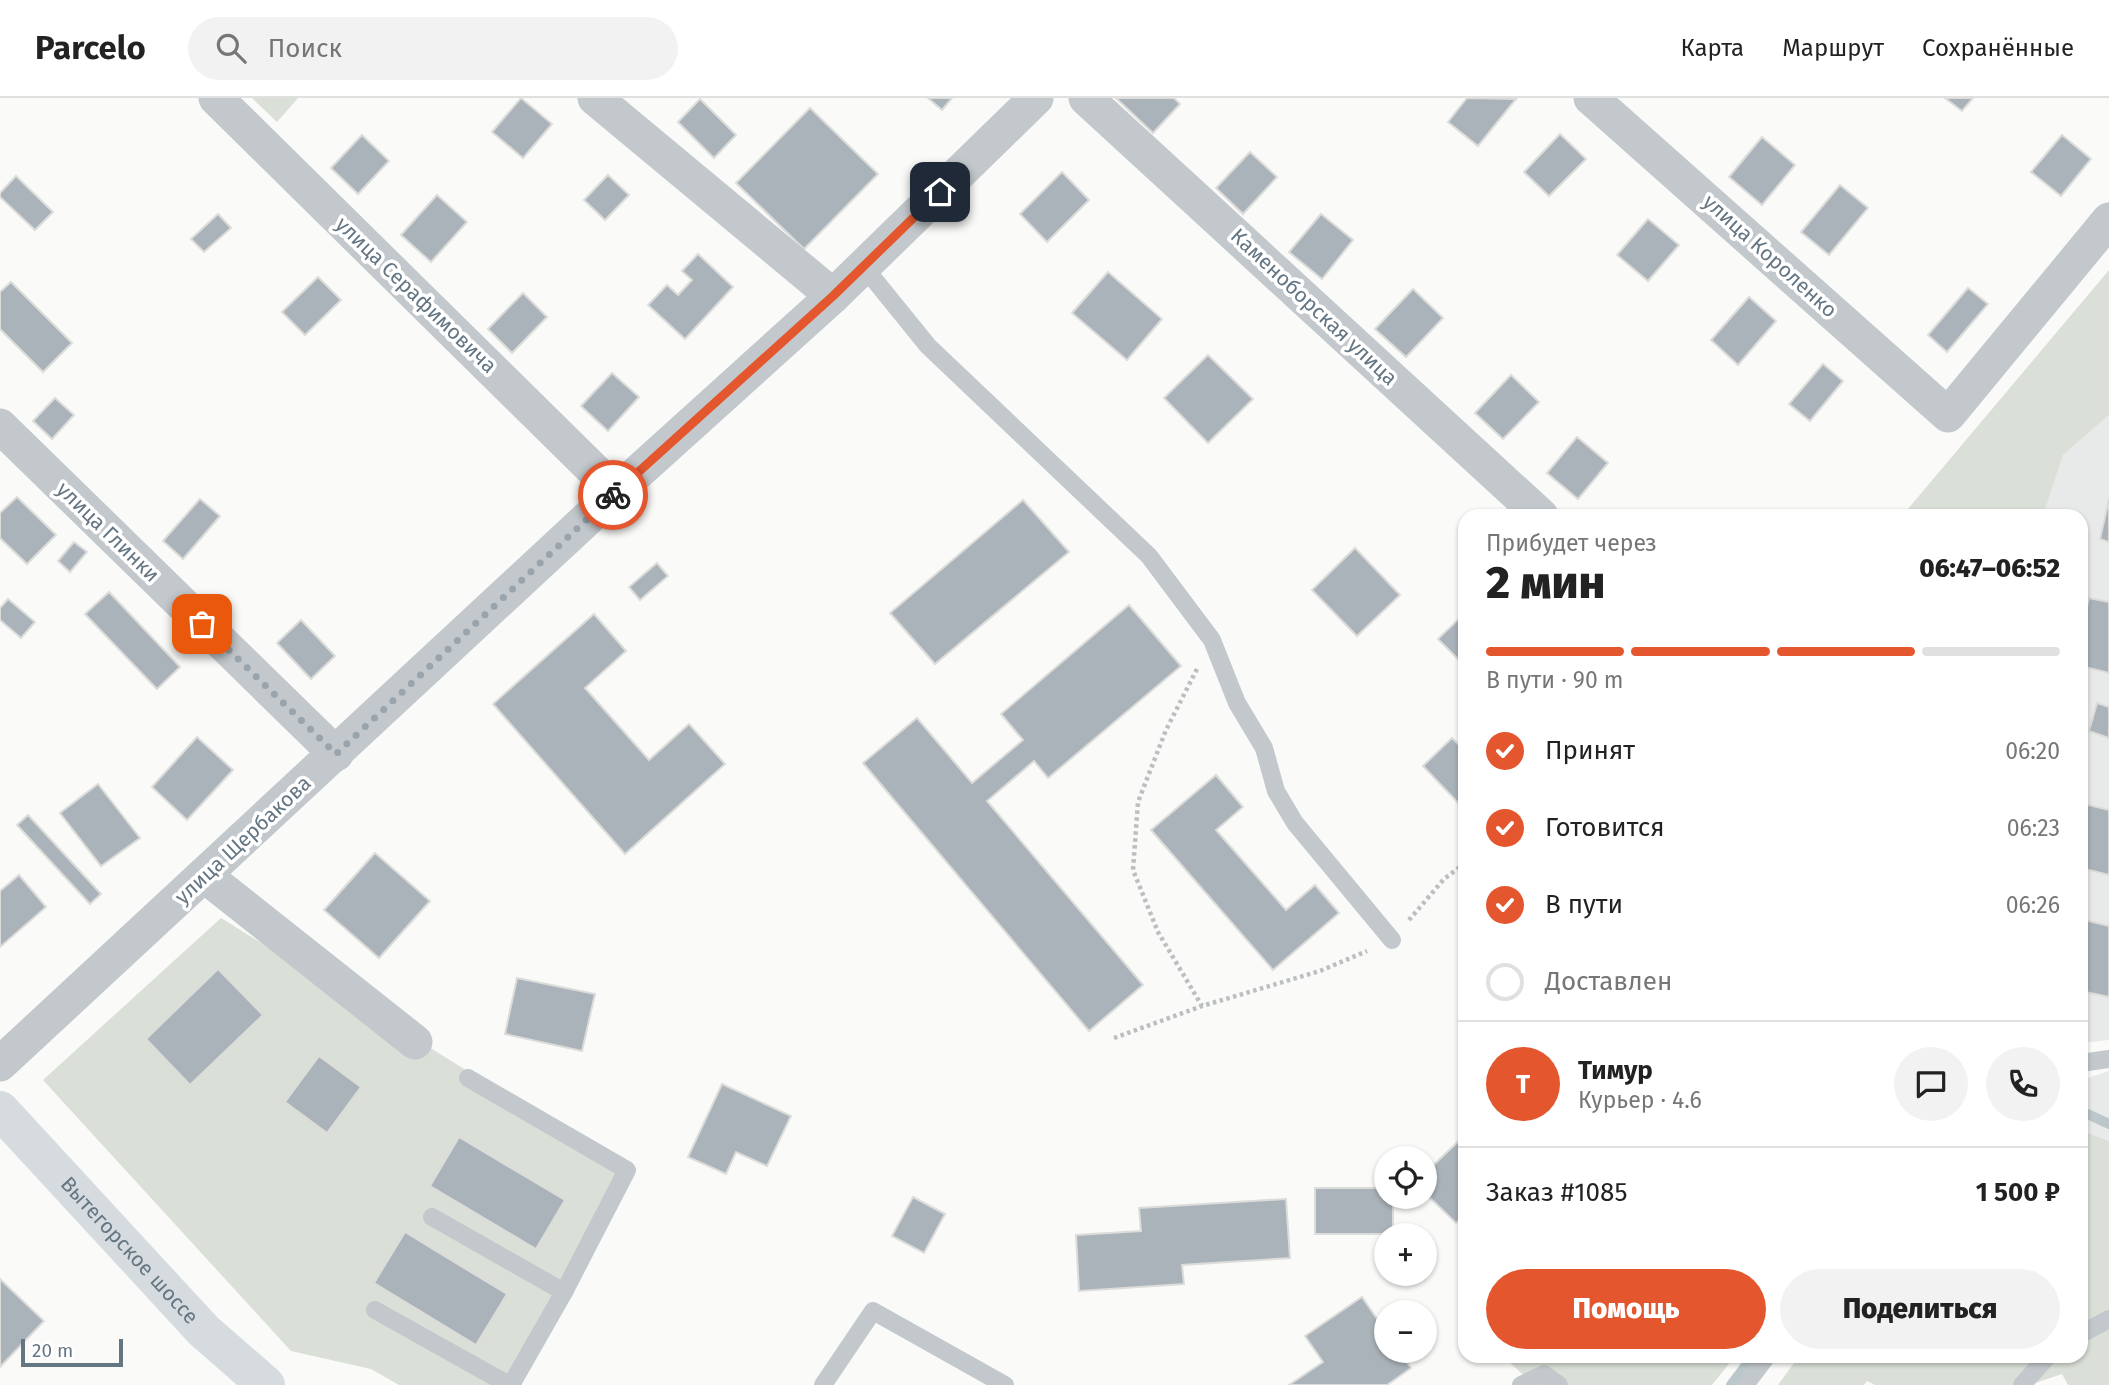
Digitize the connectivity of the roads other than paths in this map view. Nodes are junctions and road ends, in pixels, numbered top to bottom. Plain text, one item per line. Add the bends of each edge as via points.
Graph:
1 (595, 98) edge
2 (1036, 98) edge
3 (1086, 98) edge
4 (1591, 98) edge
5 (232, 103) edge
6 (2109, 220) edge
7 (864, 267) junction
8 (833, 296) junction
9 (0, 426) edge
10 (616, 492) junction
11 (1533, 509) edge
12 (336, 754) junction
13 (204, 876) junction
14 (1392, 940) road end
15 (415, 1042) dead end
16 (2109, 1059) edge
17 (2088, 1062) edge
18 (0, 1064) edge
19 (468, 1078) dead end
20 (0, 1110) edge
21 (432, 1217) dead end
22 (564, 1292) junction
23 (375, 1310) dead end
24 (2109, 1319) edge
25 (2088, 1330) edge
26 (1762, 1363) edge
27 (2042, 1363) edge
28 (266, 1385) edge
29 (510, 1385) edge
30 (823, 1385) edge
31 (1005, 1385) edge
32 (1521, 1385) edge
33 (1559, 1385) edge
34 (1745, 1385) edge
35 (2022, 1385) edge

1 - 8 street
2 - 7 street, улица Щербакова
3 - 11 street, Каменоборская улица
4 - 6 street, улица Короленко via 1948,415
5 - 10 street, улица Серафимовича
7 - 8 street, улица Щербакова
7 - 14 lane via 928,346 1149,556 1212,640 1237,703 1265,747 1276,792 1289,813
8 - 10 street, улица Щербакова
9 - 12 street, улица Глинки
10 - 12 street, улица Щербакова
12 - 13 street, улица Щербакова
13 - 15 street
13 - 18 street, улица Щербакова
16 - 17 lane
19 - 22 lane via 627,1170
20 - 28 main road, Вытегорское шоссе via 204,1331
21 - 22 lane
22 - 29 lane
23 - 29 lane
24 - 25 lane
26 - 34 lane
27 - 35 lane
30 - 31 lane via 873,1311
32 - 33 lane via 1544,1374

